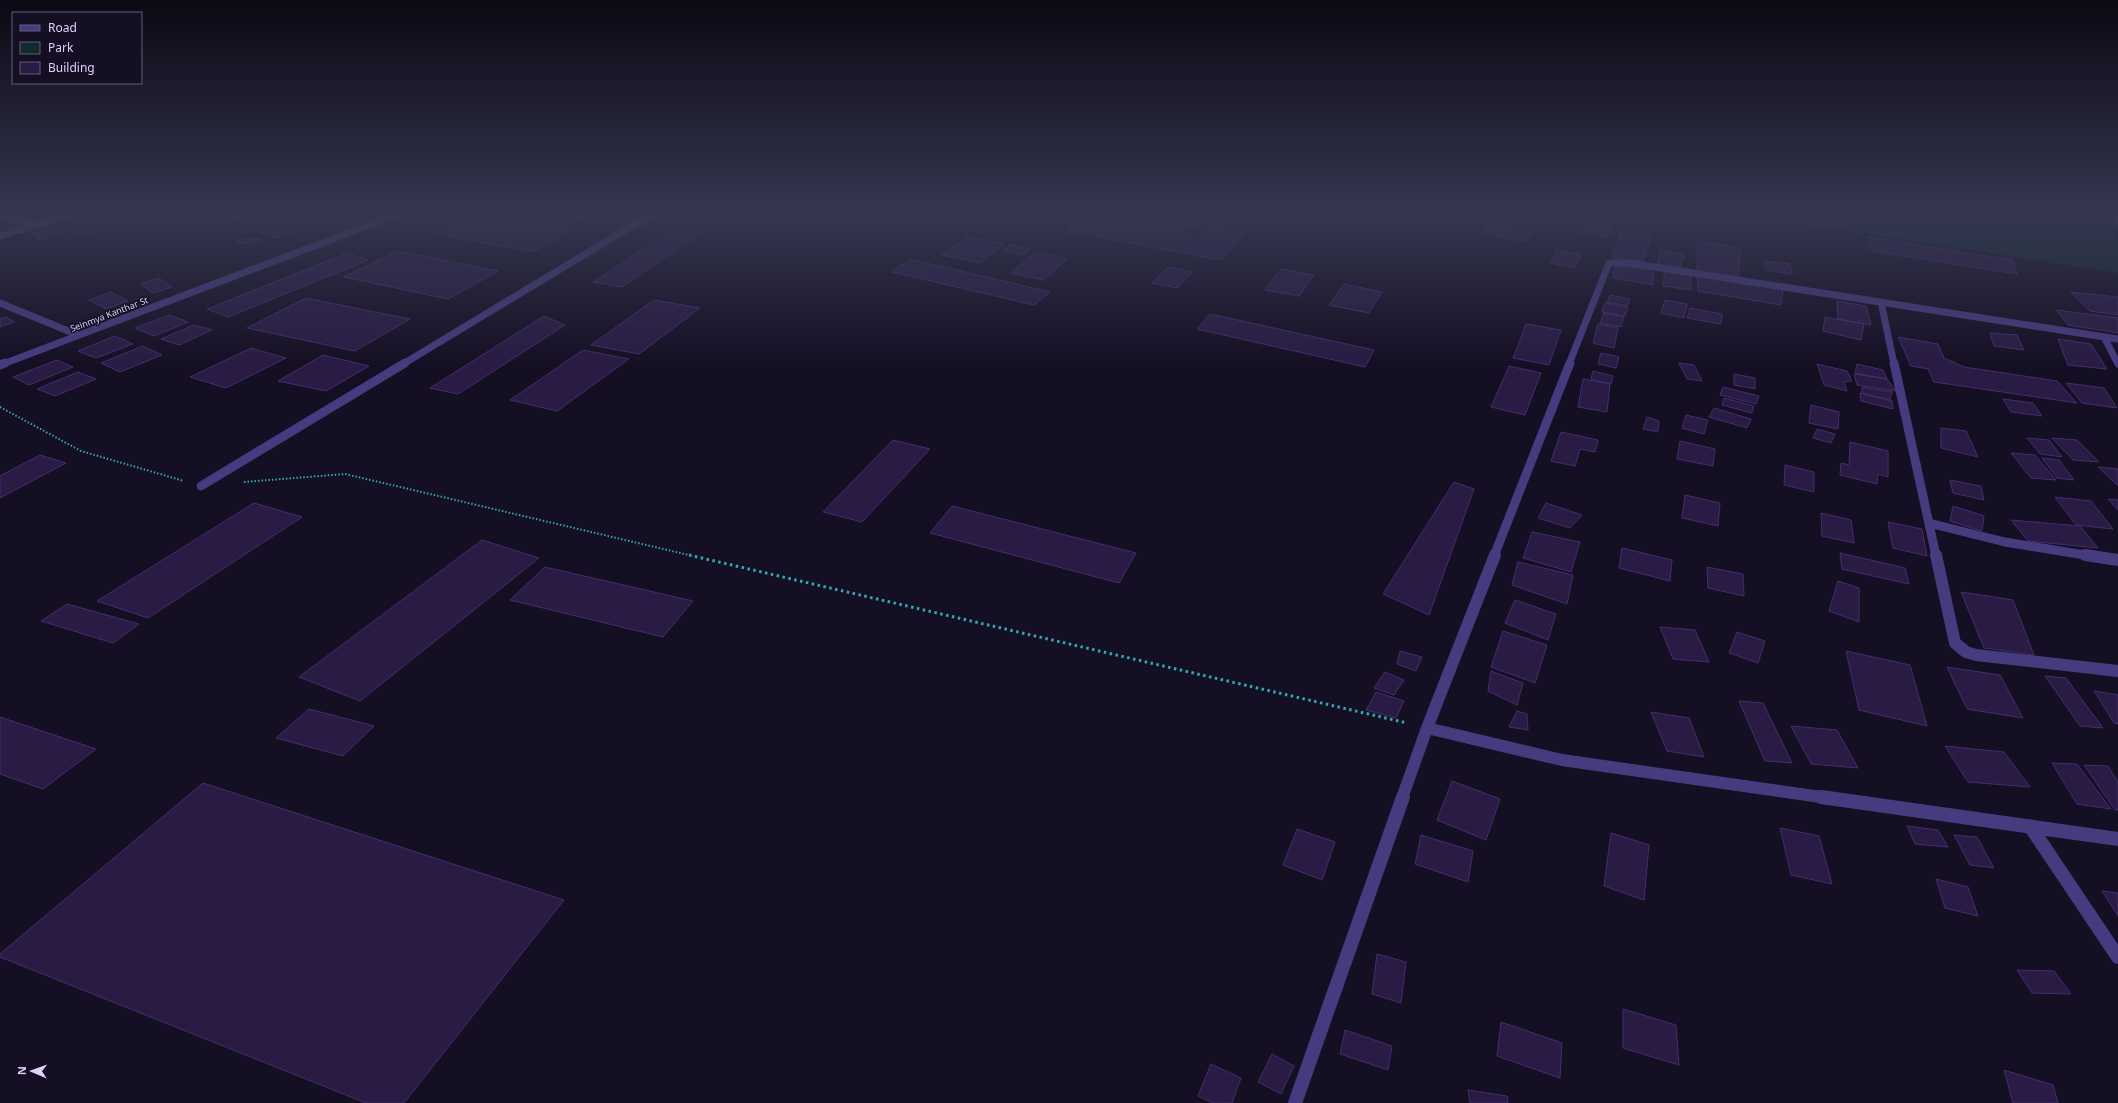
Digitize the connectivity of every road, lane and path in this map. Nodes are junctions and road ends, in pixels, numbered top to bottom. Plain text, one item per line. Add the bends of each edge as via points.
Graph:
1 (268, 263) edge
2 (570, 263) edge
3 (1609, 263) edge
4 (1633, 263) edge
5 (1881, 302) junction
6 (0, 303) edge
7 (78, 335) junction
8 (2104, 337) junction
9 (2118, 339) edge
10 (2118, 364) edge
11 (0, 365) edge
12 (0, 407) edge
13 (239, 483) dead end
14 (201, 486) joint
15 (1929, 523) junction
16 (2118, 560) edge
17 (2118, 671) edge
18 (1427, 728) junction
19 (2030, 826) junction
20 (2118, 839) edge
21 (2118, 957) edge
22 (1295, 1103) edge

1 - 7 street, Seinmya Kanthar St
2 - 14 street
3 - 18 street
4 - 5 street
5 - 8 street
5 - 15 street
6 - 7 street
7 - 11 street, Seinmya Kanthar St
8 - 9 street
8 - 10 street
12 - 14 path via 81,451
13 - 18 path via 345,474
15 - 16 street via 2005,542
15 - 17 street via 1955,643 1960,648 1976,654
18 - 19 street via 1562,760
18 - 22 street
19 - 20 street
19 - 21 street

